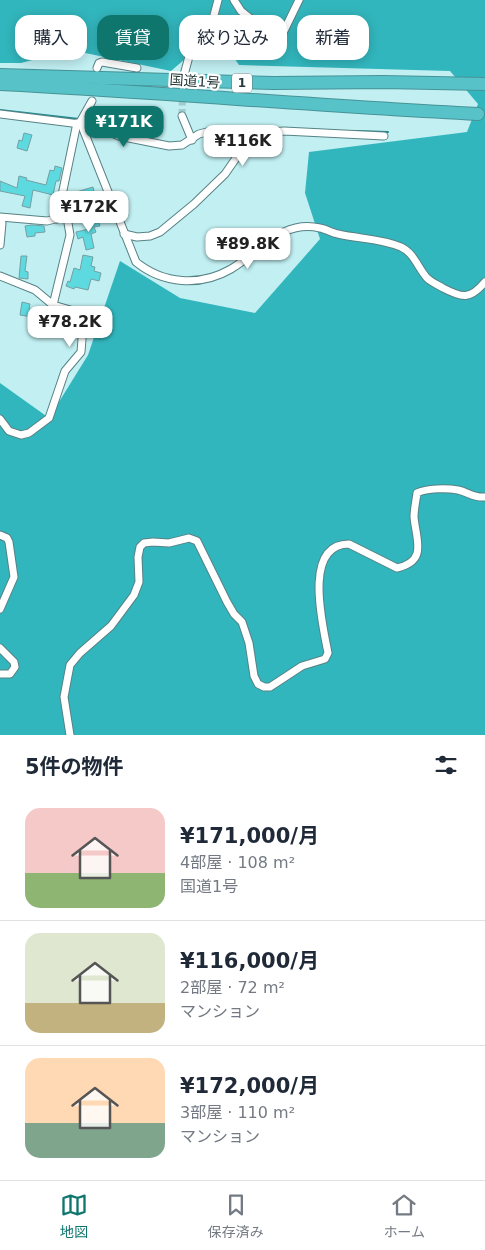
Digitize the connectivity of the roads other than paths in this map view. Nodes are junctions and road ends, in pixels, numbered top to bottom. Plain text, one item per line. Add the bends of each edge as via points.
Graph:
1 (218, 0) edge
2 (234, 0) edge
3 (299, 0) edge
4 (97, 68) dead end
5 (136, 68) dead end
6 (0, 75) edge
7 (184, 75) tunnel mouth
8 (0, 84) edge
9 (485, 84) edge
10 (92, 102) dead end
11 (0, 114) edge
12 (478, 114) dead end
13 (182, 116) tunnel mouth
14 (79, 124) junction
15 (384, 136) dead end
16 (250, 138) junction
17 (192, 140) junction
18 (112, 205) junction
19 (67, 217) junction
20 (0, 219) edge
21 (57, 219) junction
22 (124, 234) junction
23 (0, 245) edge
24 (0, 276) edge
25 (485, 282) edge
26 (54, 305) junction
27 (0, 419) edge
28 (485, 497) edge
29 (0, 535) edge
30 (0, 609) edge
31 (0, 648) edge
32 (0, 674) edge
33 (70, 735) edge

1 - 7 street via 213,19 191,49
2 - 3 street via 241,11 276,39 282,34
4 - 5 street via 102,62
6 - 9 highway, 国道1号 / 1 via 274,84
8 - 12 highway, 国道1号 / 1
10 - 14 street
11 - 14 street
13 - 17 street
14 - 17 street via 169,146
14 - 18 street
14 - 21 street
15 - 16 street via 284,131 258,133
16 - 17 street via 233,133 208,132
16 - 22 street via 225,174 160,232 137,237
18 - 19 street
18 - 22 street
19 - 21 street
19 - 26 street via 70,235
20 - 21 street
20 - 23 street
22 - 25 street via 136,262 164,278 180,281 218,275 231,269 281,231 307,227 403,248 412,255 428,280 459,296 470,295
24 - 26 street via 35,290
26 - 27 street via 84,314 81,352 65,371 52,410 40,426 29,433 14,434
28 - 33 street via 456,490 422,490 417,493 414,514 418,548 415,559 406,566 397,568 349,544 332,549 325,558 319,586 319,606 328,653 325,659 302,666 270,687 258,684 242,622 227,602 197,541 189,538 169,543 144,543 138,557 139,582 134,595 111,626 70,665 64,697
29 - 30 street via 9,542 14,577
31 - 32 street via 15,667 10,674

